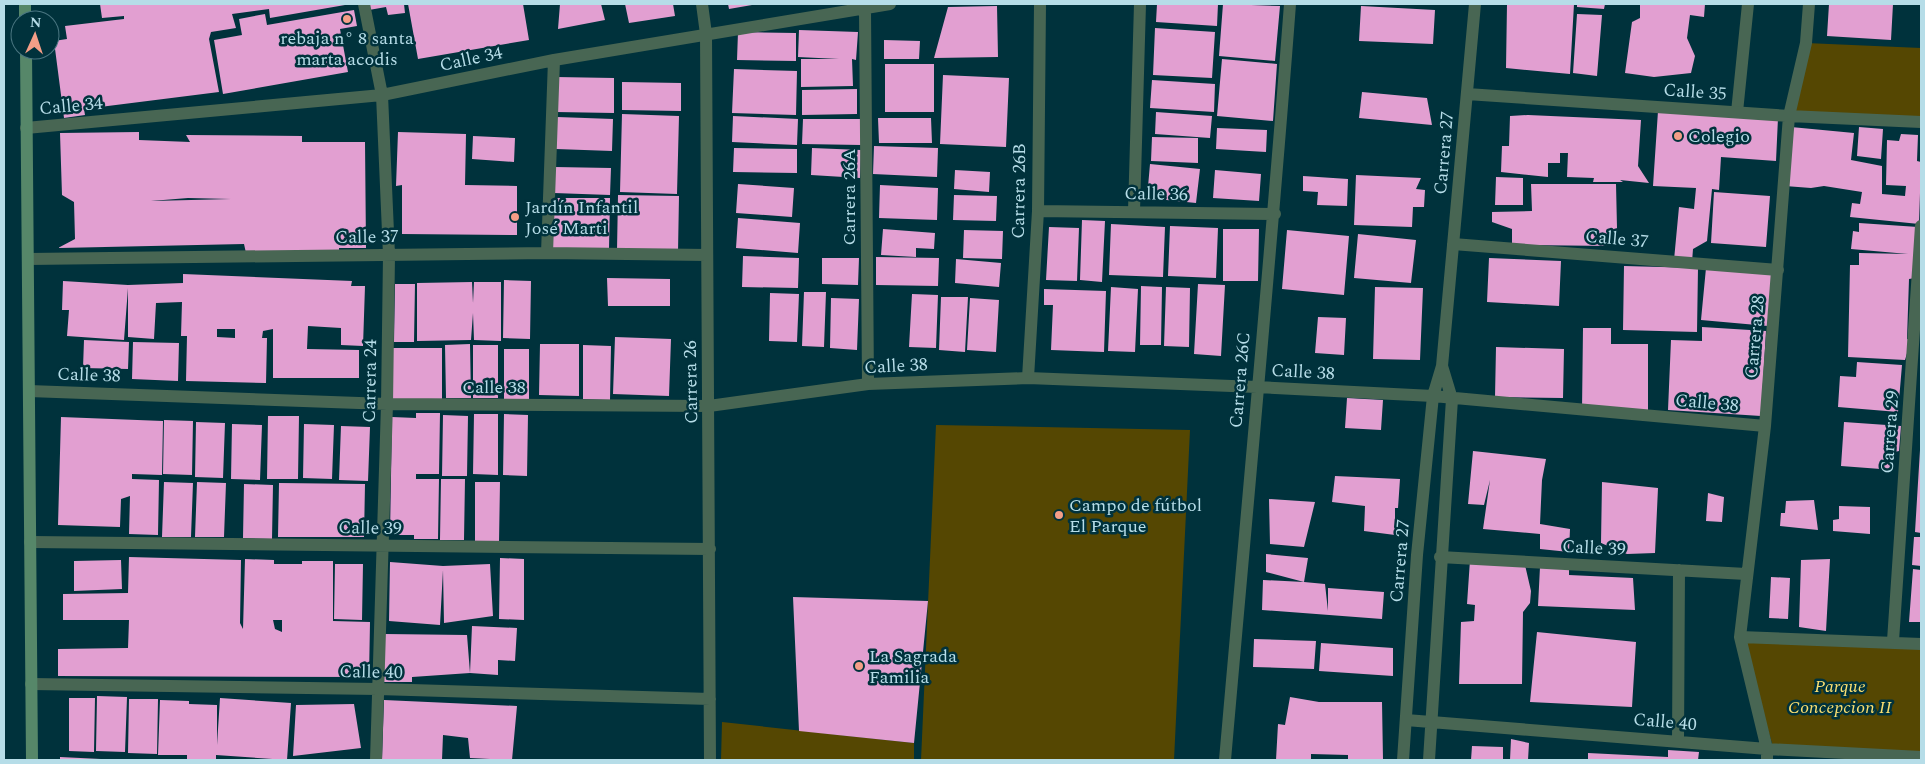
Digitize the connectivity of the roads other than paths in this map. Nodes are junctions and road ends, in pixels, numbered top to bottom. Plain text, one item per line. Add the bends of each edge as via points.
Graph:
1 (364, 4) edge
2 (702, 4) edge
3 (890, 4) edge
4 (1040, 4) edge
5 (1140, 4) edge
6 (1290, 4) edge
7 (1475, 4) edge
8 (1748, 4) edge
9 (1809, 4) edge
10 (865, 10) junction
11 (706, 34) junction
12 (26, 60) edge
13 (554, 60) junction
14 (1467, 94) junction
15 (382, 95) junction
16 (1737, 112) junction
17 (1789, 116) junction
18 (1921, 122) edge
19 (26, 128) junction
20 (1038, 211) junction
21 (1134, 211) junction
22 (1275, 214) junction
23 (1921, 226) edge
24 (1453, 244) junction
25 (546, 253) junction
26 (389, 255) junction
27 (708, 255) junction
28 (28, 259) junction
29 (1778, 270) junction
30 (1442, 366) junction
31 (1028, 378) junction
32 (868, 384) junction
33 (1257, 387) junction
34 (29, 391) junction
35 (1433, 396) junction
36 (1452, 399) junction
37 (387, 404) junction
38 (709, 406) junction
39 (1765, 426) junction
40 (30, 542) junction
41 (382, 546) junction
42 (710, 549) junction
43 (1440, 557) junction
44 (1680, 570) junction
45 (1746, 574) junction
46 (1740, 637) junction
47 (1893, 642) junction
48 (1921, 644) edge
49 (32, 684) junction
50 (378, 689) junction
51 (710, 699) junction
52 (1406, 720) junction
53 (1431, 722) junction
54 (1678, 741) junction
55 (1767, 754) edge
56 (1921, 757) edge
57 (32, 760) edge
58 (376, 760) edge
59 (710, 760) edge
60 (1225, 760) edge
61 (1402, 760) edge
62 (1429, 760) edge

1 - 15 street, Carrera 24
2 - 11 street, Carrera 26
3 - 10 street, Calle 34
4 - 20 street, Carrera 26B
5 - 21 street
6 - 22 street, Carrera 26C
7 - 14 street, Carrera 27
8 - 16 street
9 - 17 street, Carrera 28 via 1806,43
10 - 11 street, Calle 34
10 - 32 street, Carrera 26A
11 - 13 street, Calle 34
11 - 27 street, Carrera 26
12 - 19 street
13 - 15 street, Calle 34
13 - 25 street
14 - 16 street, Calle 35
14 - 24 street, Carrera 27
15 - 19 street, Calle 34
15 - 26 street, Carrera 24
16 - 17 street, Calle 35
17 - 18 street, Calle 35
17 - 29 street, Carrera 28
19 - 28 street
20 - 21 street, Calle 36
20 - 31 street, Carrera 26B
21 - 22 street, Calle 36
22 - 33 street, Carrera 26C
23 - 47 street, Carrera 29
24 - 29 street, Calle 37
24 - 30 street, Carrera 27
25 - 26 street, Calle 37
25 - 27 street, Calle 37
26 - 28 street, Calle 37
26 - 37 street, Carrera 24
27 - 38 street, Carrera 26
28 - 34 street
29 - 39 street, Carrera 28
30 - 35 street, Carrera 27
30 - 36 street, Carrera 27
31 - 32 street, Calle 38
31 - 33 street, Calle 38
32 - 38 street, Calle 38
33 - 35 street, Calle 38
33 - 60 street, Carrera 26C
34 - 37 street, Calle 38
34 - 40 street
35 - 36 street, Calle 38
35 - 52 street, Carrera 27 via 1417,555
36 - 39 street, Calle 38
36 - 43 street, Carrera 27
37 - 38 street, Calle 38
37 - 41 street, Carrera 24
38 - 42 street, Carrera 26
39 - 45 street, Carrera 28
40 - 41 street, Calle 39
40 - 49 street
41 - 42 street, Calle 39
41 - 50 street, Carrera 24
42 - 51 street, Carrera 26
43 - 44 street, Calle 39
43 - 53 street, Carrera 27
44 - 45 street, Calle 39
44 - 54 street
45 - 46 street, Carrera 28
46 - 47 street
46 - 55 street, Carrera 28
47 - 48 street
49 - 50 street, Calle 40
49 - 57 street
50 - 51 street, Calle 40
50 - 58 street, Carrera 24
51 - 59 street, Carrera 26
52 - 53 street, Calle 40
52 - 61 street, Carrera 27
53 - 54 street, Calle 40
53 - 62 street, Carrera 27
54 - 55 street, Calle 40
55 - 56 street, Calle 40

